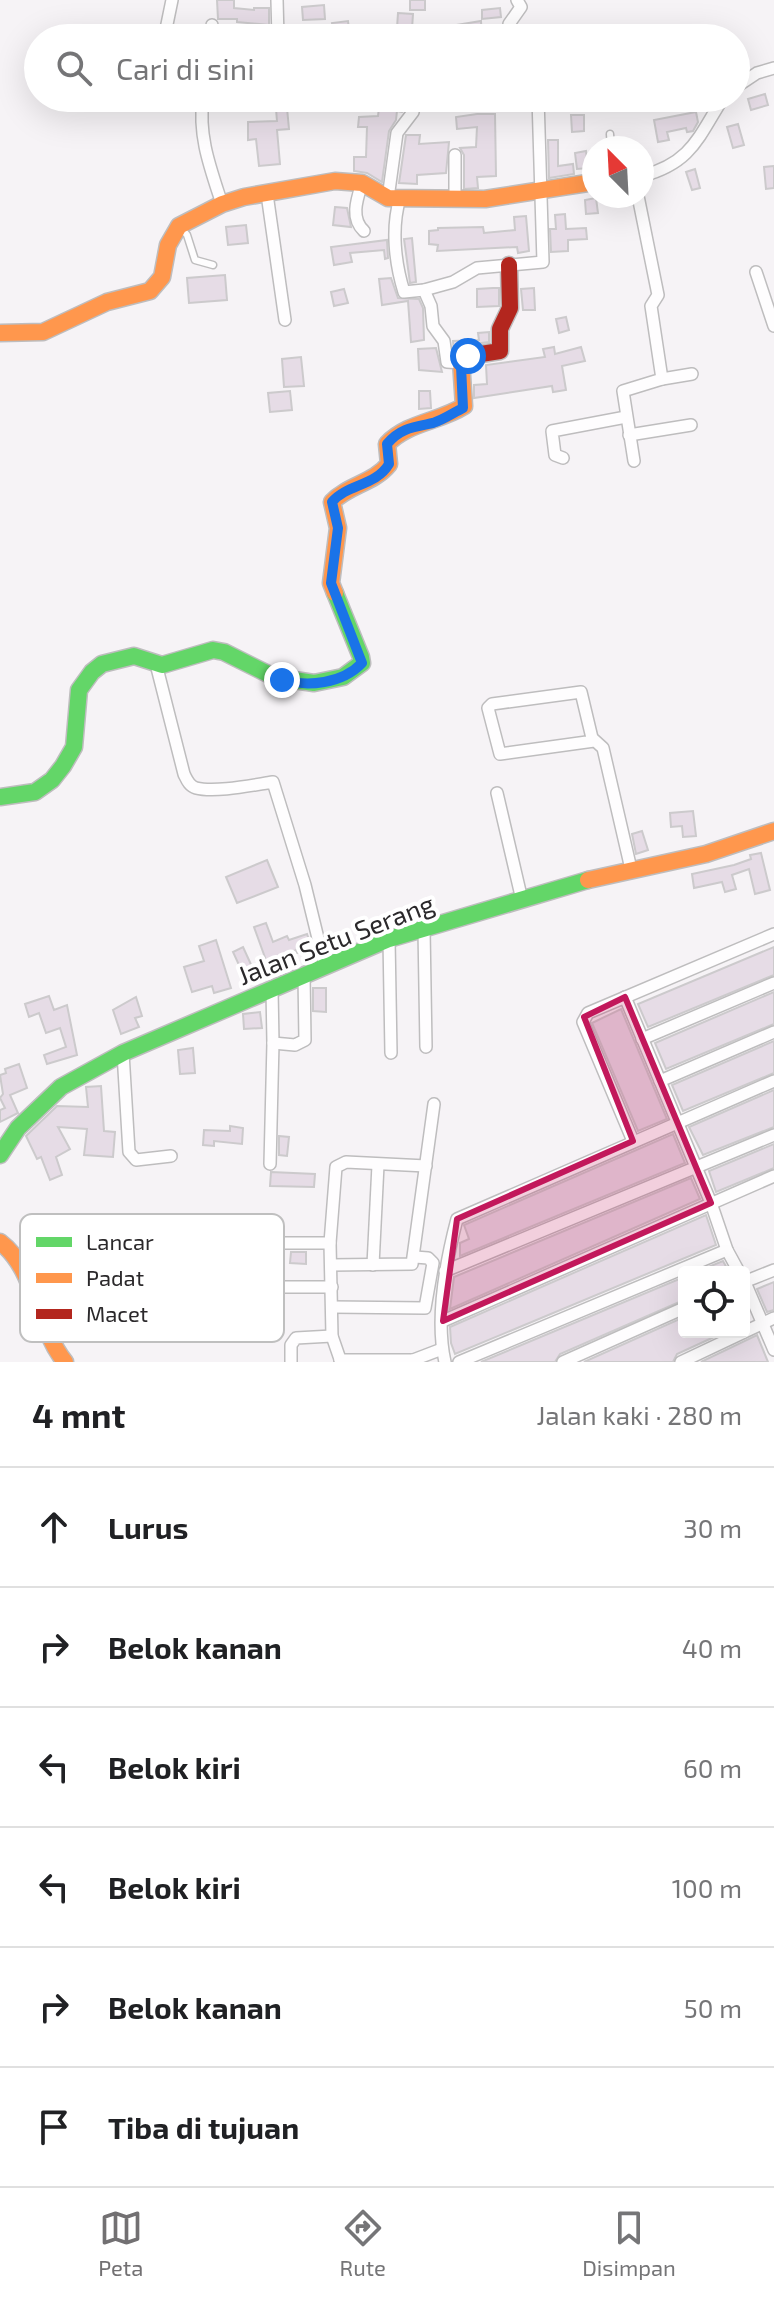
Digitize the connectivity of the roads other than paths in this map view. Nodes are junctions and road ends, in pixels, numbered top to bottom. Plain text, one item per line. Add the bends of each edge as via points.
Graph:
1 (172, 0) edge
2 (277, 0) edge
3 (517, 0) edge
4 (167, 24) edge
5 (278, 24) edge
6 (509, 24) edge
7 (774, 68) edge
8 (750, 78) edge
9 (201, 112) edge
10 (413, 112) edge
11 (538, 112) edge
12 (714, 112) edge
13 (455, 155) dead end
14 (654, 173) edge
15 (362, 183) junction
16 (582, 184) edge
17 (541, 191) junction
18 (267, 194) junction
19 (394, 198) junction
20 (455, 200) junction
21 (222, 204) junction
22 (640, 208) edge
23 (179, 226) junction
24 (364, 231) dead end
25 (213, 265) dead end
26 (509, 265) junction
27 (756, 272) dead end
28 (424, 290) junction
29 (285, 320) dead end
30 (774, 326) edge
31 (0, 333) edge
32 (461, 363) junction
33 (692, 374) dead end
34 (662, 379) junction
35 (626, 417) junction
36 (691, 425) dead end
37 (629, 435) junction
38 (563, 458) dead end
39 (634, 461) dead end
40 (156, 664) junction
41 (594, 741) junction
42 (497, 793) dead end
43 (0, 797) edge
44 (774, 831) edge
45 (631, 869) junction
46 (522, 900) junction
47 (424, 929) junction
48 (774, 934) edge
49 (389, 939) junction
50 (325, 967) junction
51 (304, 975) junction
52 (774, 983) edge
53 (272, 989) junction
54 (625, 997) junction
55 (774, 1032) edge
56 (642, 1039) junction
57 (273, 1043) junction
58 (426, 1047) dead end
59 (123, 1053) junction
60 (391, 1053) dead end
61 (660, 1081) junction
62 (774, 1081) edge
63 (434, 1104) dead end
64 (677, 1122) junction
65 (774, 1135) edge
66 (633, 1141) junction
67 (0, 1155) edge
68 (171, 1156) dead end
69 (270, 1164) dead end
70 (378, 1165) junction
71 (426, 1166) junction
72 (697, 1167) junction
73 (774, 1176) edge
74 (711, 1203) junction
75 (0, 1242) edge
76 (284, 1243) edge
77 (330, 1243) junction
78 (727, 1250) junction
79 (415, 1257) junction
80 (20, 1261) edge
81 (331, 1265) junction
82 (373, 1265) junction
83 (736, 1266) edge
84 (774, 1270) edge
85 (445, 1271) junction
86 (750, 1279) edge
87 (284, 1287) edge
88 (332, 1287) junction
89 (750, 1291) edge
90 (332, 1307) junction
91 (678, 1311) edge
92 (443, 1321) junction
93 (768, 1321) edge
94 (332, 1336) junction
95 (53, 1342) edge
96 (442, 1349) junction
97 (774, 1350) edge
98 (340, 1361) edge
99 (410, 1361) edge
100 (65, 1362) edge
101 (291, 1362) edge
102 (445, 1362) edge
103 (459, 1362) edge
104 (563, 1362) edge
105 (681, 1362) edge

1 - 4 street
2 - 5 street
3 - 6 street via 521,7
7 - 8 street
9 - 21 street via 203,146
10 - 19 street via 397,133
11 - 17 street
12 - 14 street via 687,154
13 - 20 street
15 - 18 street via 335,181
15 - 19 street
15 - 24 street via 356,222
16 - 17 street
17 - 20 street
17 - 26 street via 543,262
18 - 21 street
18 - 29 street
19 - 20 street
19 - 28 street via 403,290
21 - 23 street
22 - 34 street via 658,295 651,306
23 - 25 lane via 195,260
23 - 31 street via 168,245 162,277 150,291 107,302 43,332
26 - 28 street via 477,268
26 - 32 street via 510,308 500,329 500,351 468,356
27 - 30 street
28 - 32 street via 447,362
32 - 40 street via 463,408 398,433 387,444 389,464 382,475 332,502 338,528 331,583 361,657 358,668 335,679 299,685 213,650
33 - 34 street
34 - 35 street via 623,391
35 - 37 street
35 - 38 street via 552,431 555,455
36 - 37 street
37 - 39 street
40 - 43 street via 126,657 92,672 79,690 74,747 63,766 35,792
40 - 50 street via 190,784 210,788 273,782
41 - 41 street via 500,754 488,708 581,692
41 - 45 street via 603,748
42 - 46 street
44 - 45 street, Jalan Setu Serang via 706,854
45 - 46 street, Jalan Setu Serang
46 - 47 street, Jalan Setu Serang
47 - 49 street, Jalan Setu Serang
47 - 58 street
48 - 54 street
49 - 50 street, Jalan Setu Serang
49 - 60 street
50 - 51 street, Jalan Setu Serang
51 - 53 street, Jalan Setu Serang
51 - 57 street via 305,1040 295,1045
52 - 56 street
53 - 57 street
53 - 59 street, Jalan Setu Serang
54 - 56 street
54 - 66 street via 588,1013 583,1022
55 - 61 street
56 - 61 street
57 - 69 street
59 - 67 street, Jalan Setu Serang via 43,1101
59 - 68 street via 129,1152 136,1160
61 - 64 street
62 - 64 street
63 - 71 street
64 - 66 street
64 - 72 street
65 - 72 street
66 - 85 street via 462,1215
70 - 71 street
70 - 77 street via 346,1162 336,1167
70 - 82 street
71 - 79 street
72 - 74 street
72 - 85 street
73 - 74 street
74 - 78 street
74 - 92 street
75 - 80 street
76 - 77 street
77 - 81 street
78 - 83 street
78 - 103 street
79 - 82 street via 408,1265
79 - 90 street via 433,1263 425,1308
81 - 82 street
81 - 88 street
84 - 86 street
85 - 92 street
87 - 88 street
88 - 90 street
89 - 93 street
90 - 94 street
91 - 104 street
92 - 96 street
93 - 97 street
93 - 105 street
94 - 98 street
94 - 101 street via 296,1338
95 - 100 street
96 - 99 street
96 - 102 street
98 - 99 street

